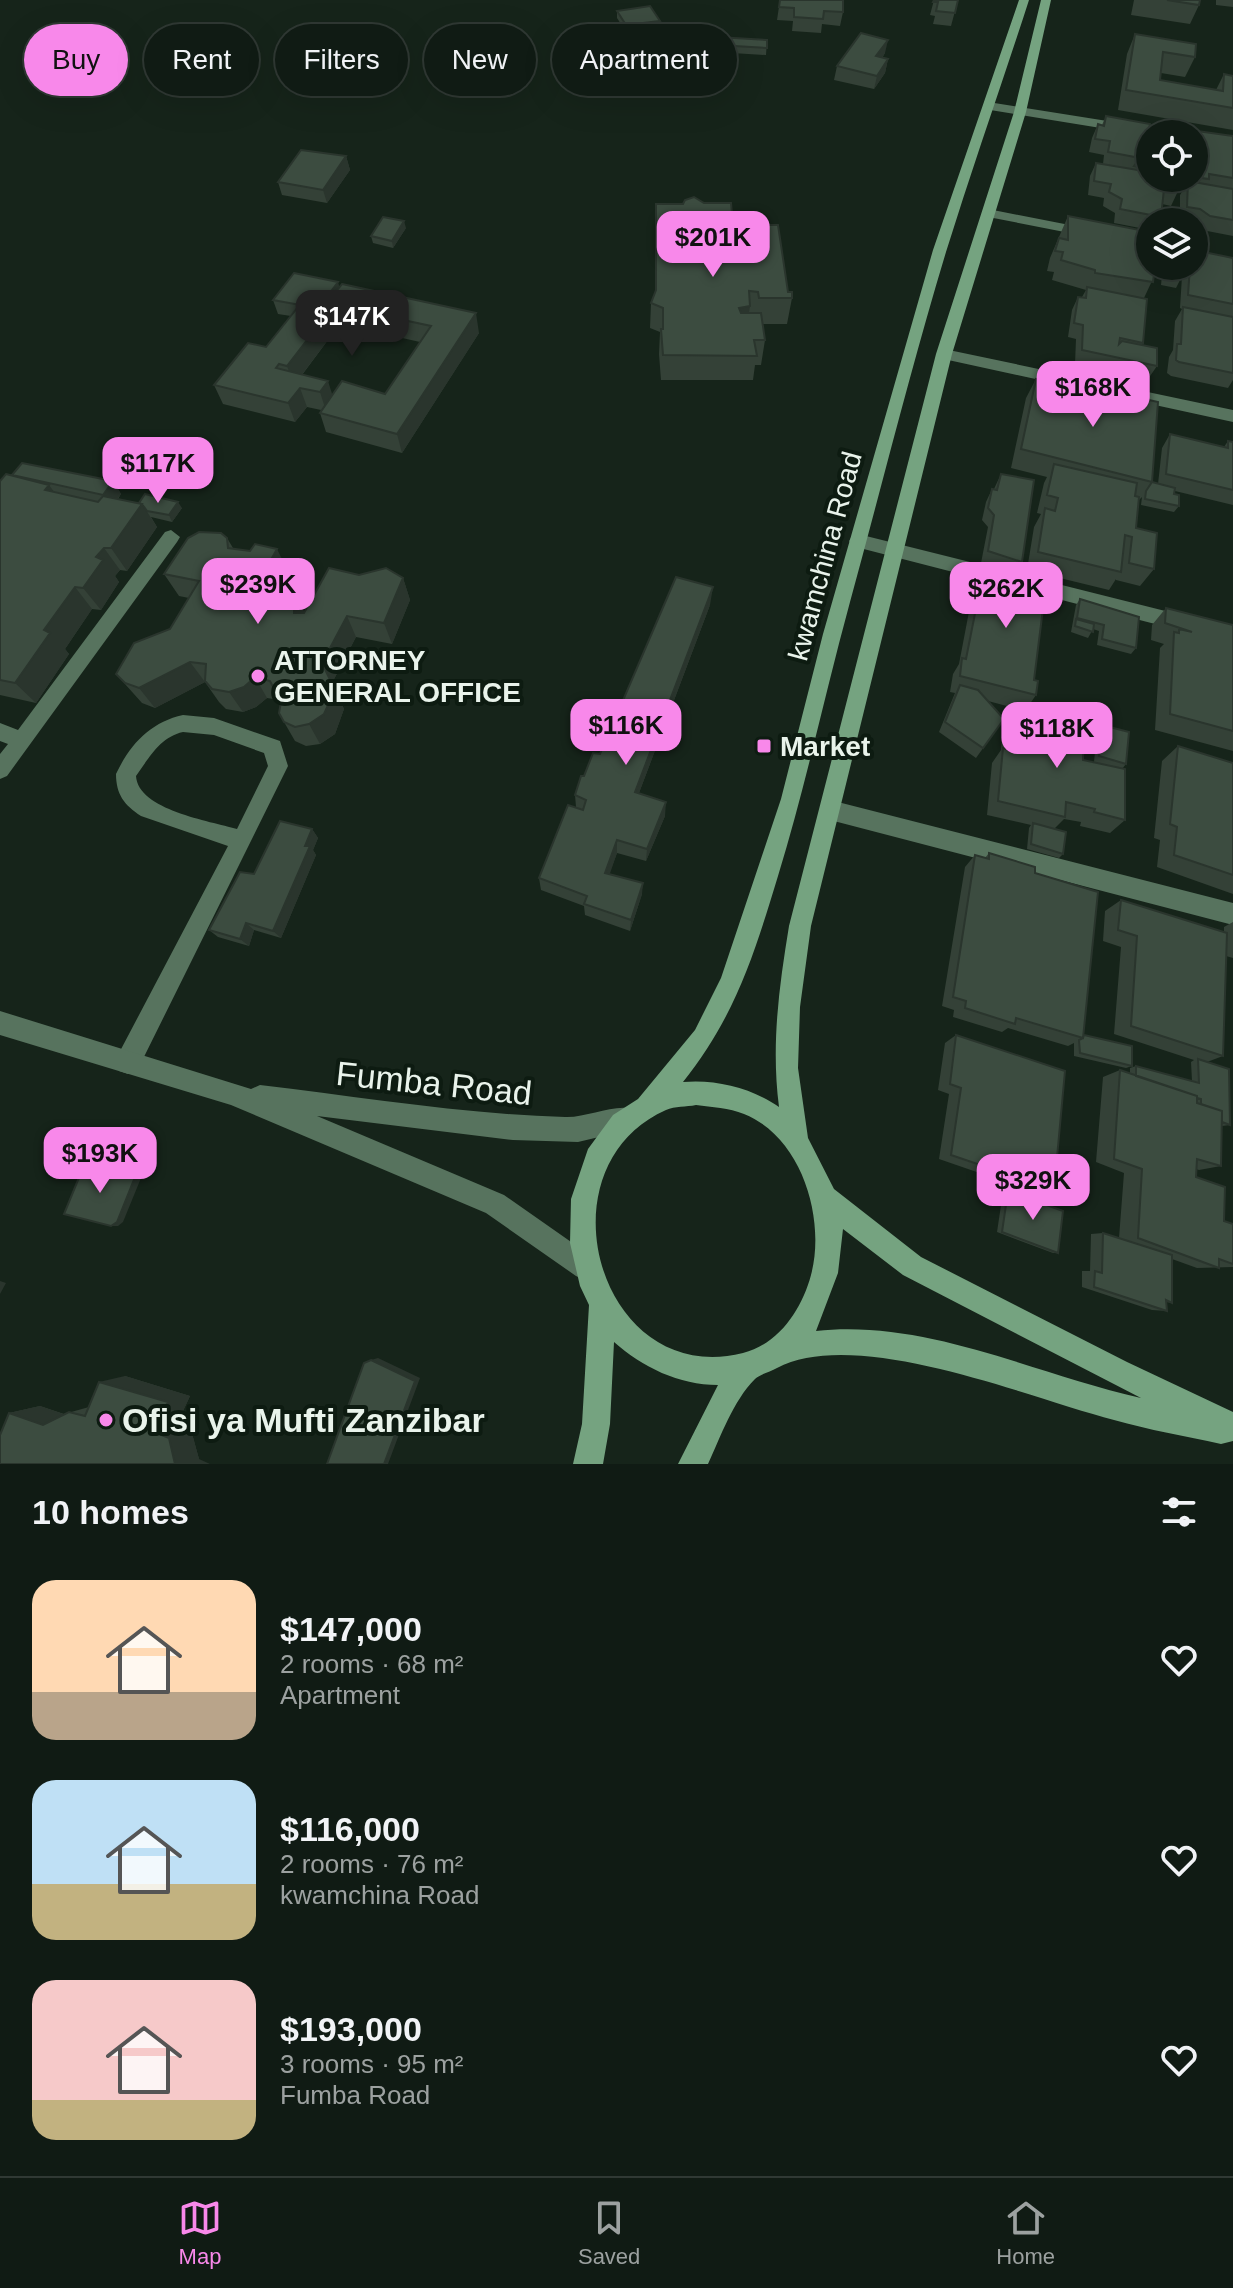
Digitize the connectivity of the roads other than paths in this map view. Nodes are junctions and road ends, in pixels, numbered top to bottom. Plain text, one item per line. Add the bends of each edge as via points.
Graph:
1 (1024, 0) edge
2 (1046, 0) edge
3 (988, 106) junction
4 (1020, 112) junction
5 (1136, 130) edge
6 (988, 213) junction
7 (1106, 236) edge
8 (944, 354) junction
9 (1233, 416) edge
10 (171, 537) dead end
11 (858, 541) junction
12 (893, 550) junction
13 (1233, 636) edge
14 (0, 732) edge
15 (22, 740) junction
16 (0, 770) edge
17 (830, 810) junction
18 (242, 840) junction
19 (1233, 914) edge
20 (0, 1023) edge
21 (128, 1062) junction
22 (232, 1093) junction
23 (637, 1113) junction
24 (796, 1143) junction
25 (824, 1197) junction
26 (585, 1267) junction
27 (602, 1307) junction
28 (778, 1349) junction
29 (747, 1366) junction
30 (1233, 1430) edge
31 (588, 1464) edge
32 (693, 1464) edge

1 - 3 main road, kwamchina Road
2 - 4 main road
3 - 4 street
3 - 11 main road, kwamchina Road via 940,250
4 - 5 street
4 - 6 main road
6 - 7 street
6 - 8 main road
8 - 9 street
8 - 12 main road
10 - 15 street
11 - 12 street
11 - 23 main road, kwamchina Road via 791,799 731,983 703,1038
12 - 13 street
12 - 17 main road
14 - 15 street
15 - 16 street
17 - 19 street
17 - 24 main road via 800,926 788,1007 786,1068
18 - 18 street via 278,766 273,747 201,723 172,725 157,734 126,774 127,792 136,803 161,815
18 - 21 street
20 - 21 street, Fumba Road
21 - 22 street, Fumba Road
22 - 23 street, Fumba Road via 513,1128 578,1130
22 - 26 street, Fumba Road via 495,1204
23 - 24 main road via 660,1100 696,1093 733,1098 769,1115
23 - 26 main road via 602,1146 587,1183 580,1224
24 - 25 main road
25 - 28 main road via 829,1262 810,1317
25 - 30 main road via 912,1266
26 - 27 main road
27 - 29 main road via 629,1341 665,1364 719,1374
27 - 31 main road via 596,1424
28 - 29 main road
28 - 30 main road via 842,1342 905,1348 1113,1406
29 - 32 main road via 718,1410

